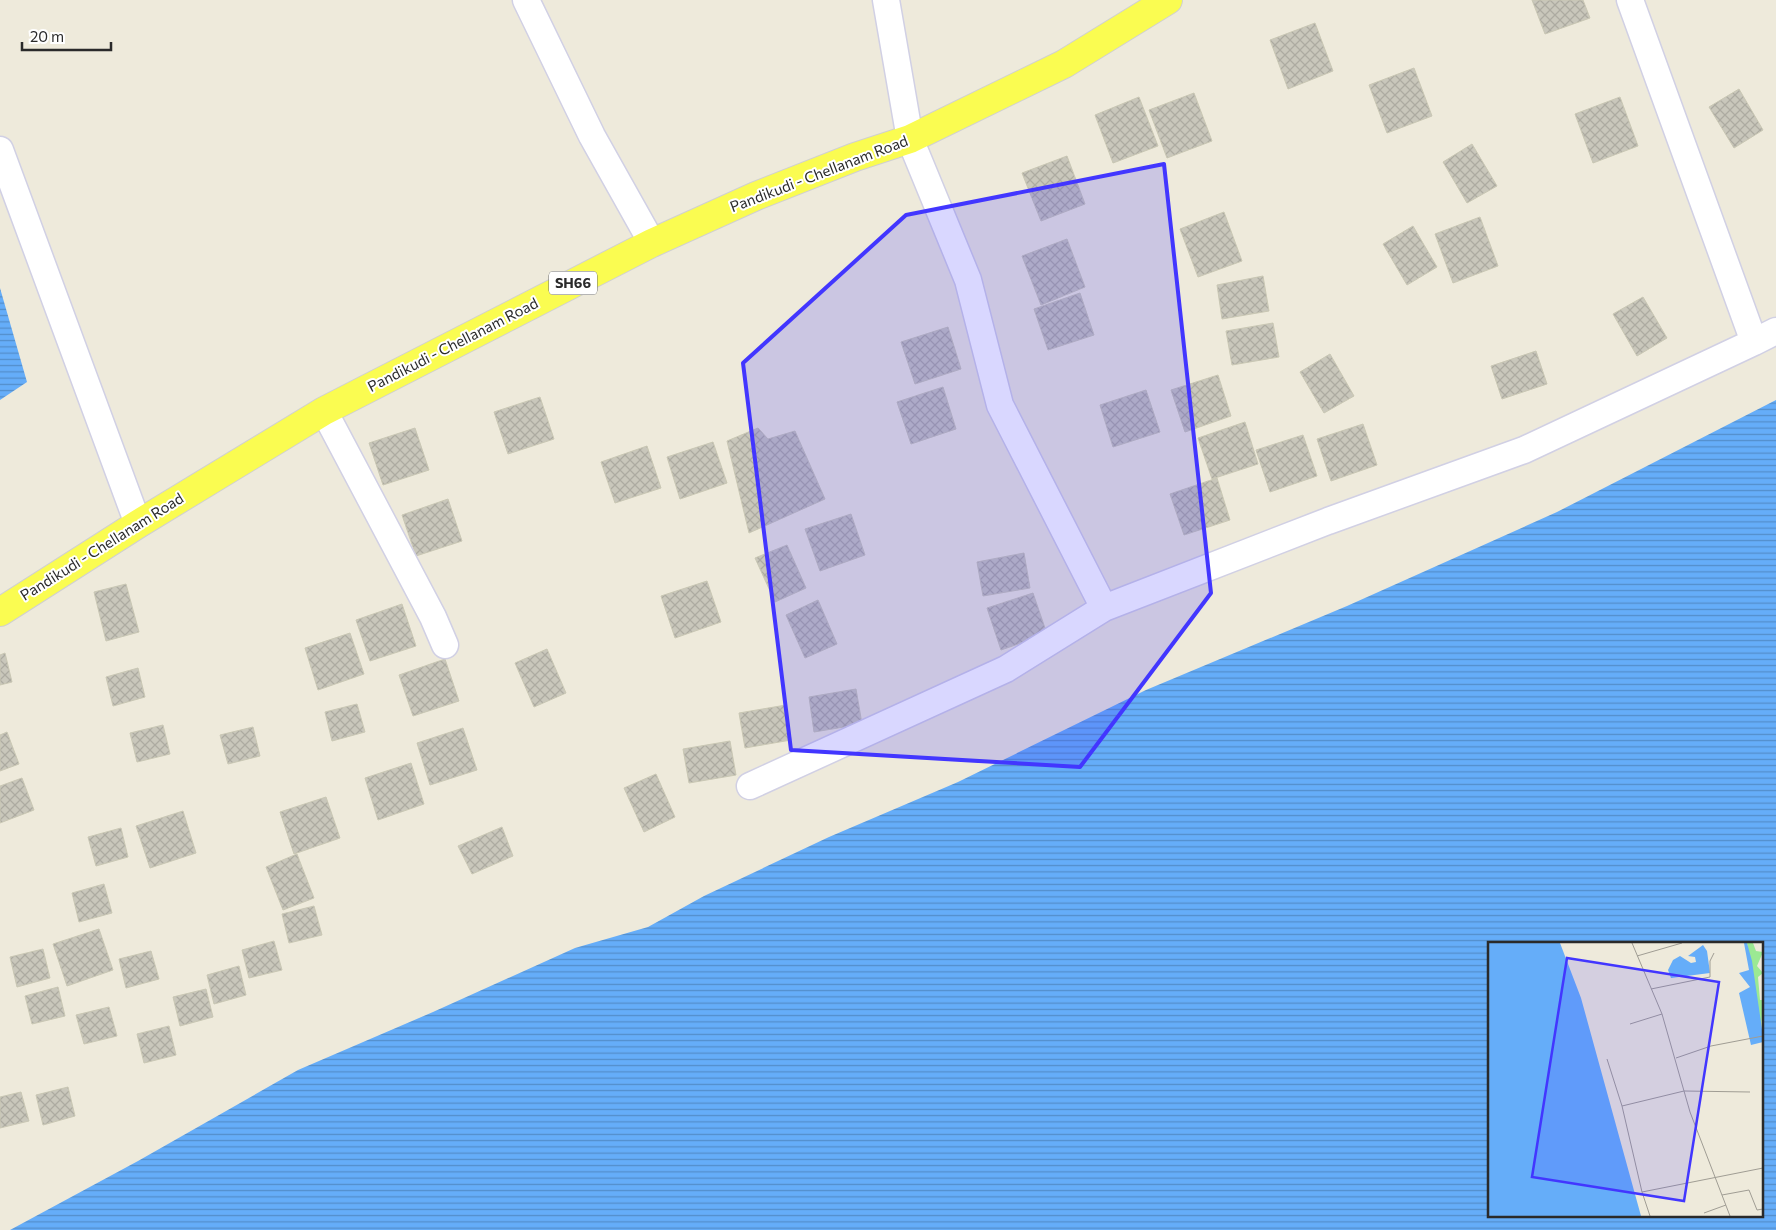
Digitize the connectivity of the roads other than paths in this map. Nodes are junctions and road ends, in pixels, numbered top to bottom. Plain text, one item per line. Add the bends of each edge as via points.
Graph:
1 (526, 0) edge
2 (886, 0) edge
3 (1168, 0) edge
4 (1630, 0) edge
5 (910, 140) junction
6 (0, 150) edge
7 (652, 243) junction
8 (1765, 337) edge
9 (324, 411) junction
10 (138, 524) junction
11 (1104, 608) junction
12 (0, 612) edge
13 (445, 645) dead end
14 (750, 786) dead end

1 - 7 street via 592,136
2 - 5 street
3 - 5 main road, Pandikudi - Chellanam Road / SH66 via 1064,64
4 - 8 street
5 - 7 main road, Pandikudi - Chellanam Road / SH66 via 756,196
5 - 11 street via 968,280 1000,405
6 - 10 street
7 - 9 main road, Pandikudi - Chellanam Road / SH66
8 - 11 street via 1524,450 1328,521
9 - 10 main road, Pandikudi - Chellanam Road / SH66
9 - 13 street
10 - 12 main road, Pandikudi - Chellanam Road / SH66
11 - 14 street via 1006,668

